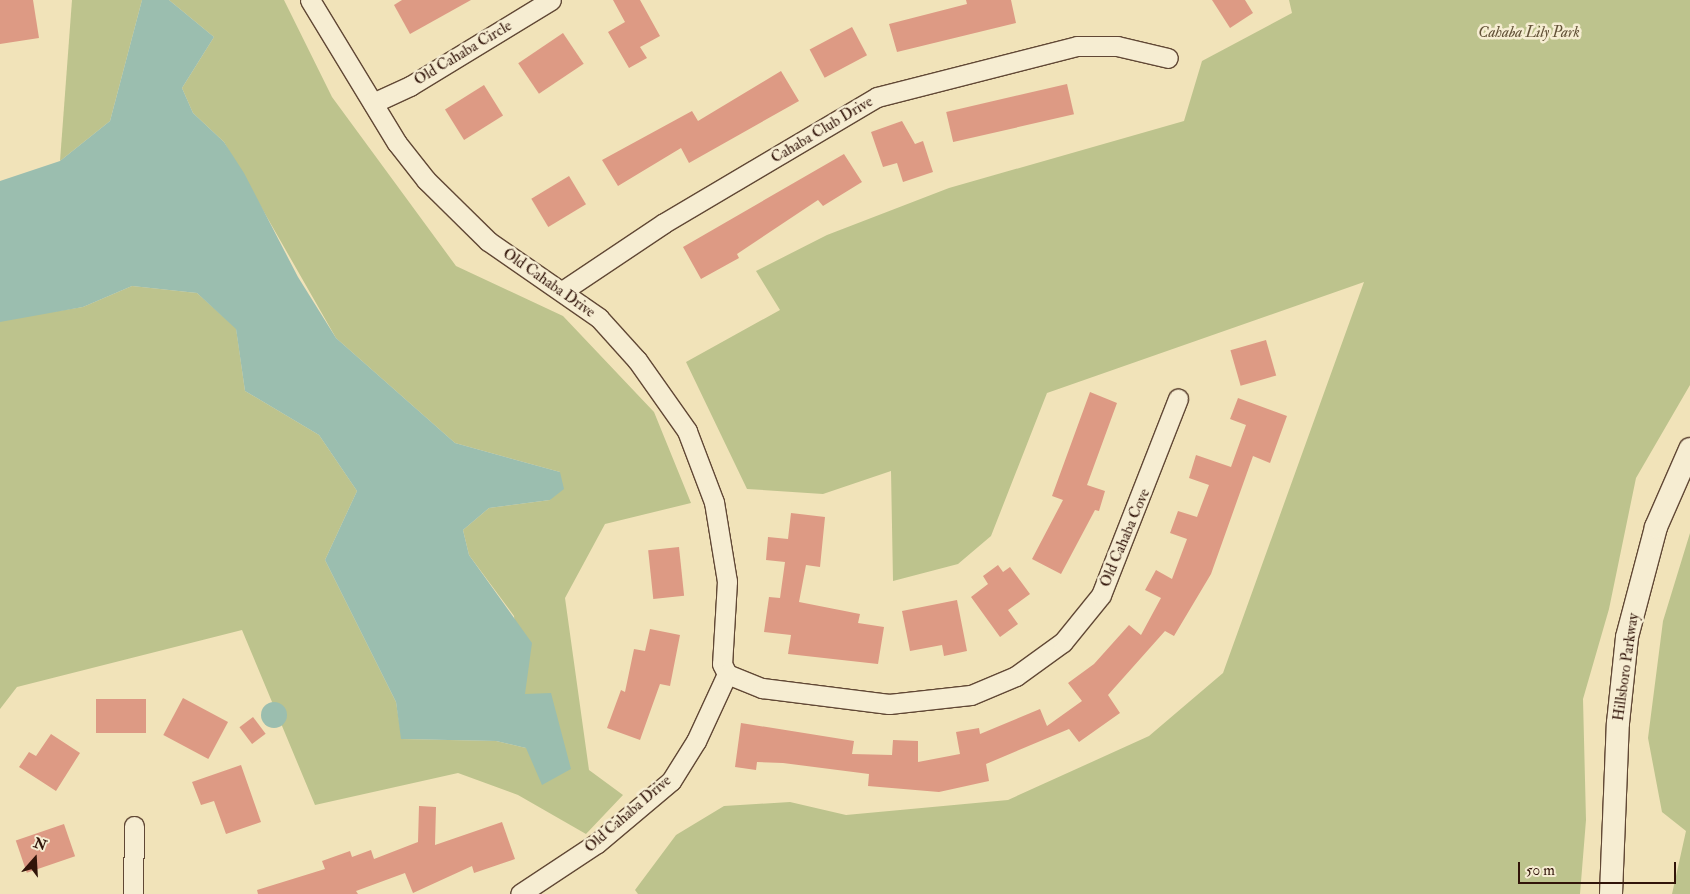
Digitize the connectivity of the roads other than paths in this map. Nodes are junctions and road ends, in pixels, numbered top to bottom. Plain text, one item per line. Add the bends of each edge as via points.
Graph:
1 (310, 0) edge
2 (551, 0) edge
3 (1168, 58) dead end
4 (373, 103) junction
5 (564, 290) junction
6 (1178, 399) dead end
7 (1690, 449) edge
8 (726, 674) junction
9 (134, 826) dead end
10 (133, 894) edge
11 (520, 894) edge
12 (1611, 894) edge

1 - 4 street, Old Cahaba Drive
2 - 4 street, Old Cahaba Circle via 410,86
3 - 5 street, Cahaba Club Drive via 1117,46 1077,46 876,98 664,223
4 - 5 street, Old Cahaba Drive via 398,143 455,212 488,241
5 - 8 street, Old Cahaba Drive via 599,318 637,360 687,431 703,465 727,581 722,664
6 - 8 street, Old Cahaba Cove via 1101,595 1063,642 1016,676 971,695 889,704 762,688
7 - 12 street, Hillsboro Parkway via 1656,527 1627,638 1618,723
8 - 11 street, Old Cahaba Drive via 696,741 671,781 597,843
9 - 10 street

